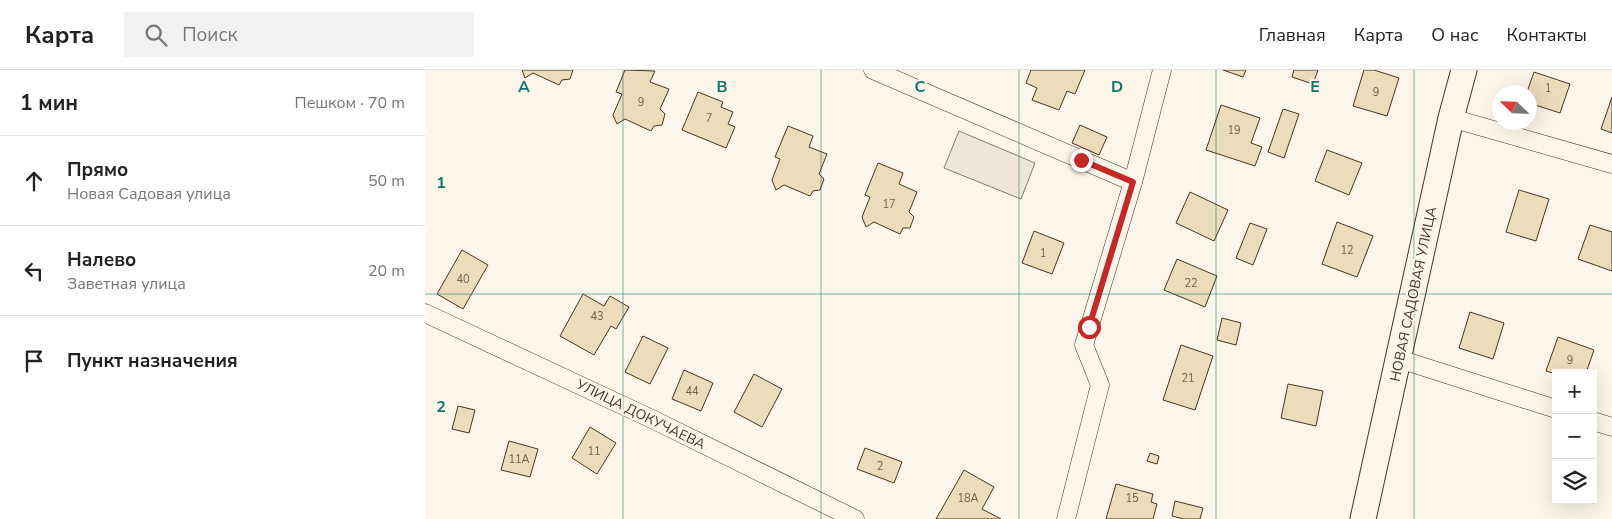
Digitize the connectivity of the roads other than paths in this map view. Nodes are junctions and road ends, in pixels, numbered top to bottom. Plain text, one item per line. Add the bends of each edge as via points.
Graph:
1 (873, 70) edge
2 (1162, 70) edge
3 (1464, 70) edge
4 (1451, 118) junction
5 (1612, 164) edge
6 (1133, 182) junction
7 (425, 312) edge
8 (1399, 359) junction
9 (1552, 408) edge
10 (1597, 422) edge
11 (1612, 427) edge
12 (855, 519) edge
13 (1066, 519) edge
14 (1363, 519) edge

1 - 6 street
2 - 6 street
3 - 4 street, НОВАЯ САДОВАЯ УЛИЦА
4 - 5 street
4 - 8 street, НОВАЯ САДОВАЯ УЛИЦА
6 - 13 street via 1084,345 1100,385
7 - 12 street, УЛИЦА ДОКУЧАЕВА
8 - 9 street
8 - 14 street, НОВАЯ САДОВАЯ УЛИЦА
10 - 11 street

